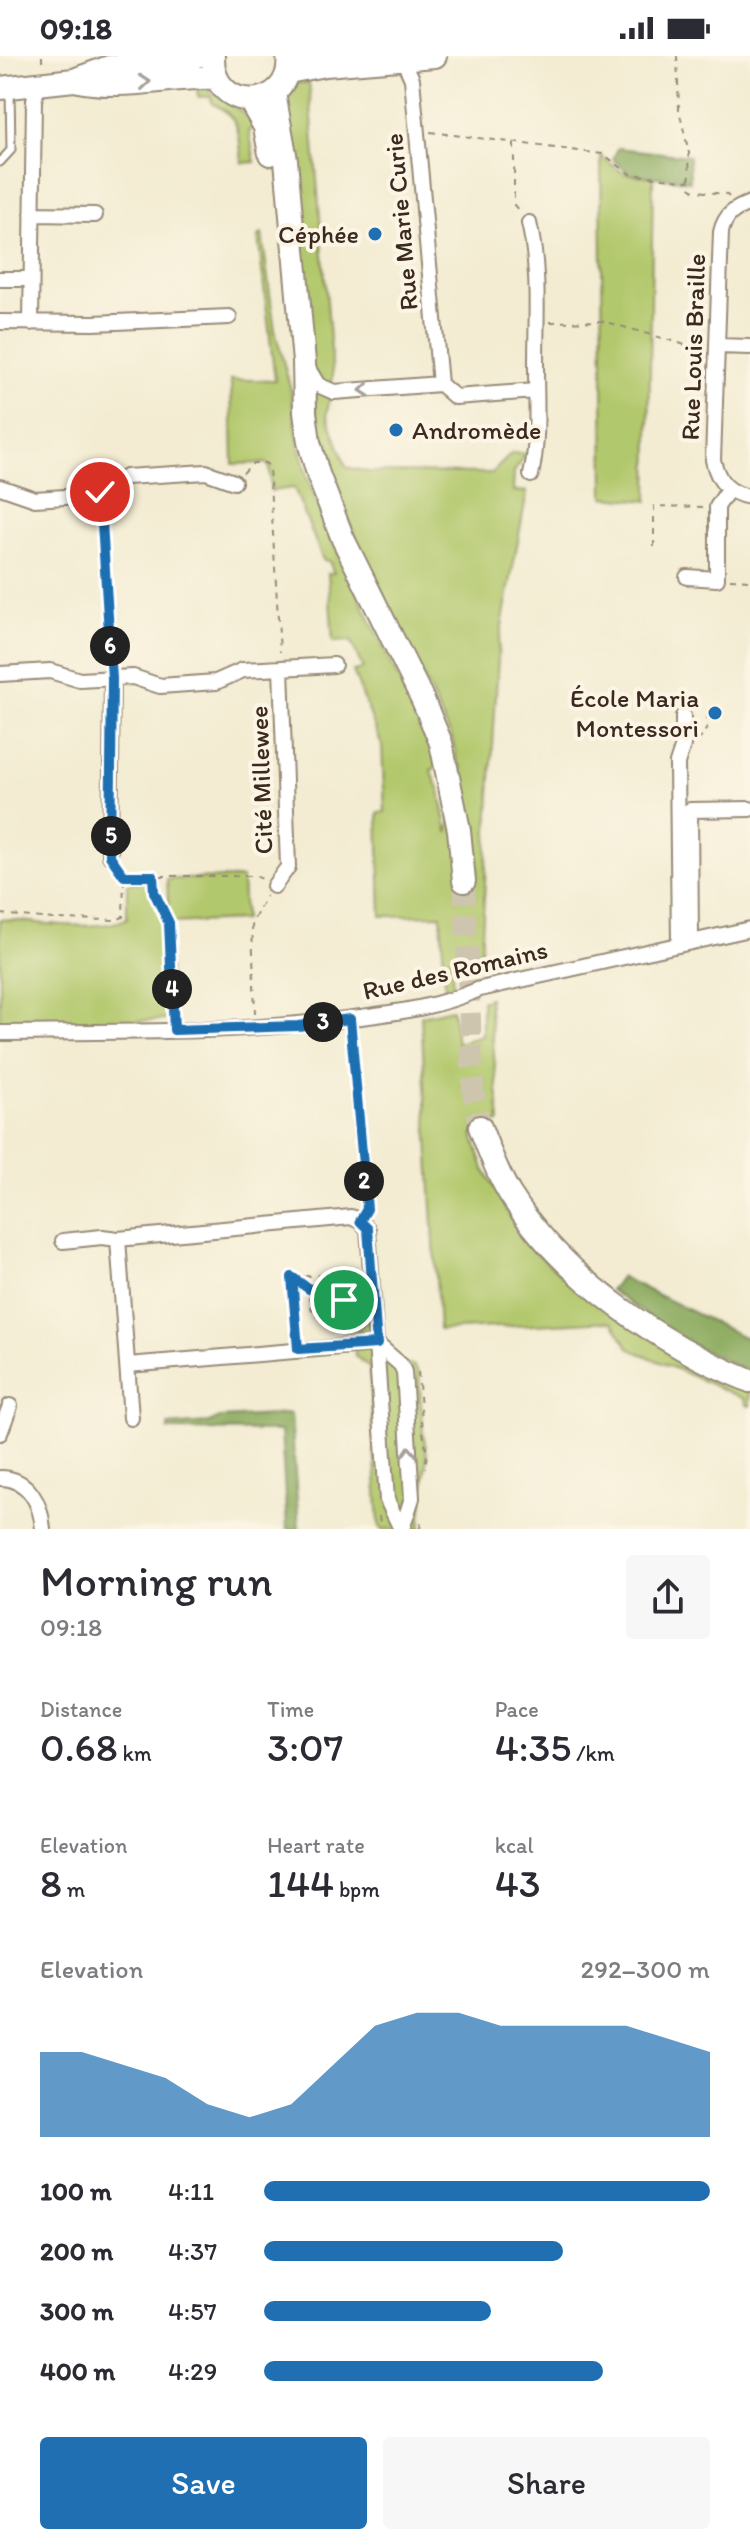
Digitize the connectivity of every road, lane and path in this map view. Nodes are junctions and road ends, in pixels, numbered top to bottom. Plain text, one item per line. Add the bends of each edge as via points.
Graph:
1 (42, 56) edge
2 (197, 56) edge
3 (435, 56) edge
4 (677, 56) edge
5 (403, 59) junction
6 (288, 64) edge
7 (215, 67) edge
8 (41, 76) junction
9 (74, 80) junction
10 (5, 87) edge
11 (274, 93) junction
12 (250, 101) junction
13 (9, 114) junction
14 (0, 118) edge
15 (417, 131) junction
16 (514, 143) junction
17 (0, 162) edge
18 (690, 181) junction
19 (743, 205) edge
20 (32, 214) junction
21 (95, 215) dead end
22 (529, 223) joint
23 (0, 279) edge
24 (31, 279) junction
25 (229, 317) dead end
26 (0, 322) edge
27 (536, 322) junction
28 (31, 323) junction
29 (750, 347) edge
30 (717, 349) junction
31 (304, 362) junction
32 (440, 384) junction
33 (536, 391) junction
34 (305, 412) junction
35 (531, 475) dead end
36 (234, 482) joint
37 (0, 487) edge
38 (728, 490) junction
39 (100, 492) junction
40 (750, 497) edge
41 (717, 507) junction
42 (654, 547) dead end
43 (687, 577) dead end
44 (717, 579) junction
45 (750, 580) edge
46 (334, 665) dead end
47 (281, 668) junction
48 (0, 674) edge
49 (112, 679) junction
50 (683, 716) dead end
51 (707, 716) dead end
52 (700, 739) dead end
53 (750, 809) edge
54 (110, 856) joint
55 (124, 876) junction
56 (153, 876) junction
57 (464, 881) tunnel mouth
58 (274, 886) junction
59 (0, 914) edge
60 (750, 929) edge
61 (685, 942) junction
62 (350, 1019) junction
63 (255, 1027) junction
64 (174, 1030) junction
65 (0, 1033) edge
66 (480, 1127) tunnel mouth
67 (360, 1221) junction
68 (118, 1239) junction
69 (63, 1241) dead end
70 (360, 1272) dead end
71 (292, 1277) junction
72 (309, 1289) junction
73 (349, 1322) junction
74 (358, 1329) dead end
75 (377, 1344) junction
76 (298, 1349) junction
77 (128, 1365) junction
78 (750, 1381) edge
79 (10, 1406) dead end
80 (131, 1418) dead end
81 (0, 1433) edge
82 (0, 1478) edge
83 (43, 1529) edge
84 (402, 1529) edge

1 - 8 path
2 - 9 main road via 109,67
3 - 5 main road
4 - 18 path
5 - 6 main road
5 - 15 street, Rue Marie Curie via 412,79
6 - 11 main road via 283,84
9 -> 7 main road via 99,86 196,77
7 - 12 main road via 230,94
8 - 9 main road
8 - 10 main road
8 - 20 street via 34,100
10 - 13 lane
11 - 12 main road
11 - 31 main road via 286,160
12 - 34 main road via 265,127 289,362
13 - 14 lane
13 - 17 lane via 11,150
15 - 16 path
15 - 32 street, Rue Marie Curie
16 - 18 path via 603,154 630,174
16 - 22 path via 514,205
18 - 19 path via 695,191 726,194
19 - 30 street, Rue Louis Braille via 724,220 721,232
20 - 21 street
20 - 24 street
22 - 27 street via 535,247
23 - 24 street
24 - 28 street
25 - 28 street
26 - 28 street
27 - 30 path via 603,321
27 - 33 street
29 - 30 street
30 - 38 street, Rue Louis Braille via 713,460
32 -> 31 street via 334,392 318,385
31 - 34 main road
32 - 33 street via 455,397
33 - 35 street via 537,449
34 - 57 main road via 329,507 441,743
36 - 39 street via 206,472 126,477
36 - 47 path via 253,463 269,466
37 - 39 street via 35,499
38 - 40 street
38 - 41 street
39 - 49 path
41 - 42 path via 654,506
41 - 44 street
43 - 44 street
44 - 45 path
46 - 47 street, Cité Millewee
47 - 49 street, Cité Millewee via 243,670 216,682 160,686 133,677
47 - 58 street, Cité Millewee via 288,867
48 - 49 street, Cité Millewee via 50,671 80,680
49 - 54 street
50 - 61 street via 677,763
51 - 52 path
53 - 61 street via 690,810
54 - 55 path
55 - 56 path
55 - 59 path via 123,917 116,920
56 - 58 path via 256,876
56 - 64 path via 154,892 169,923
58 - 63 path via 252,923
60 - 61 street, Rue des Romains
61 - 62 street, Rue des Romains via 395,1014
62 - 63 street, Rue des Romains
62 - 67 path via 367,1209
63 - 64 street, Rue des Romains
64 - 65 street, Rue des Romains
66 - 78 main road via 510,1194 583,1277 658,1334
67 - 68 street via 351,1217
67 - 75 street via 368,1229
68 - 69 street
68 - 77 street
70 - 71 path
71 - 72 path
71 - 76 path
72 - 73 path via 338,1291
72 - 73 path via 309,1306 316,1316
73 - 74 path
75 - 76 street
75 - 84 street via 387,1500
84 -> 75 street via 412,1498 404,1372
76 - 77 street
77 - 80 street
79 - 81 street
82 - 83 street via 24,1485 37,1500

